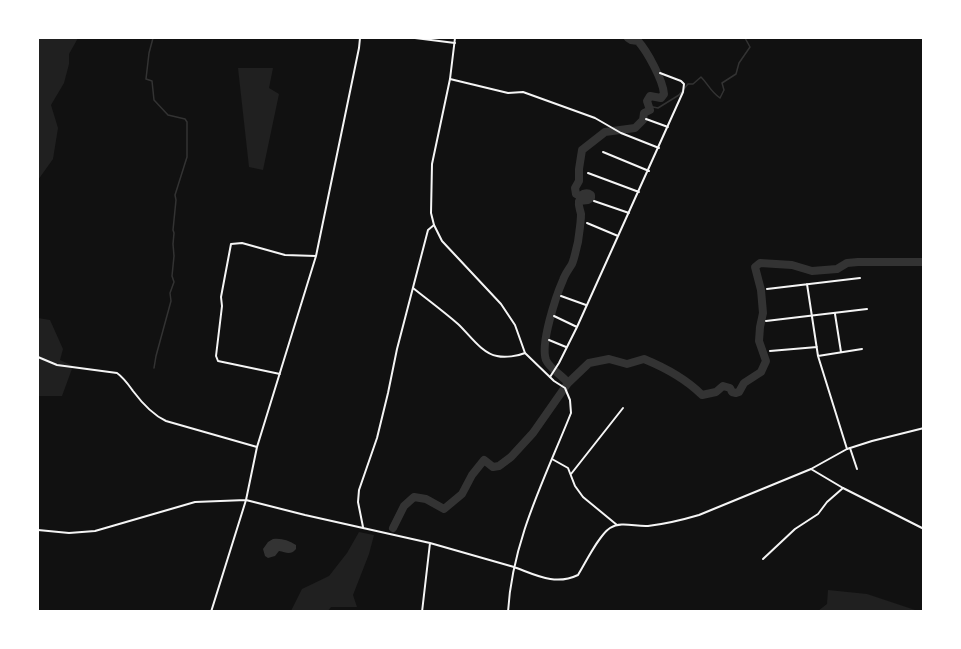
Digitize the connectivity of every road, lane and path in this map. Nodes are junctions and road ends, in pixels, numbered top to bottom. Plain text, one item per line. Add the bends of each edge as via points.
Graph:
1 (360, 38) edge
2 (415, 38) edge
3 (455, 38) edge
4 (455, 43) junction
5 (660, 73) dead end
6 (450, 79) junction
7 (646, 119) dead end
8 (668, 127) junction
9 (659, 148) junction
10 (603, 152) dead end
11 (649, 171) junction
12 (588, 173) dead end
13 (639, 192) junction
14 (594, 201) dead end
15 (629, 213) junction
16 (587, 223) dead end
17 (434, 225) junction
18 (618, 236) junction
19 (316, 256) junction
20 (860, 278) dead end
21 (807, 284) junction
22 (414, 288) junction
23 (767, 289) dead end
24 (561, 296) dead end
25 (586, 305) junction
26 (867, 309) dead end
27 (835, 314) junction
28 (554, 316) dead end
29 (812, 317) junction
30 (766, 321) dead end
31 (577, 327) junction
32 (549, 340) dead end
33 (566, 347) junction
34 (817, 347) junction
35 (862, 349) dead end
36 (770, 351) dead end
37 (841, 352) junction
38 (525, 353) junction
39 (818, 356) junction
40 (38, 357) edge
41 (280, 374) junction
42 (550, 377) junction
43 (623, 408) dead end
44 (924, 428) edge
45 (257, 447) junction
46 (848, 448) junction
47 (552, 459) junction
48 (811, 469) junction
49 (857, 469) dead end
50 (571, 474) junction
51 (843, 488) junction
52 (246, 500) junction
53 (617, 525) junction
54 (363, 527) junction
55 (924, 529) edge
56 (38, 530) edge
57 (430, 543) junction
58 (764, 559) dead end
59 (514, 567) junction
60 (507, 611) edge
61 (212, 612) edge
62 (422, 612) edge

1 - 19 street
2 - 4 street
3 - 4 street
4 - 6 street
5 - 8 street via 684,84
6 - 9 street via 508,93 524,92 595,118
6 - 17 street via 432,164
7 - 8 street
8 - 9 street
9 - 11 street
10 - 11 street
11 - 13 street
12 - 13 street
13 - 15 street
14 - 15 street
15 - 18 street
16 - 18 street
17 - 22 street via 428,230
17 - 38 street via 442,241 501,304 515,325
18 - 25 street
19 - 41 street
19 - 41 street via 285,255 242,243 231,244 216,356 218,361
20 - 21 street
21 - 23 street
21 - 29 street
22 - 38 street via 491,354
22 - 54 street via 377,438 359,490
24 - 25 street
25 - 31 street
26 - 27 street
27 - 29 street
27 - 37 street
28 - 31 street
29 - 30 street
29 - 34 street
31 - 33 street
32 - 33 street
33 - 42 street
34 - 36 street
34 - 39 street
35 - 37 street
37 - 39 street
38 - 42 street
39 - 46 street
40 - 45 street via 57,364 117,373 156,416
41 - 45 street
42 - 47 street via 565,388 571,407
43 - 50 street
44 - 46 street
45 - 52 street
46 - 48 street
46 - 49 street
47 - 50 street
47 - 59 street via 532,504
48 - 51 street
48 - 53 street via 681,520 645,526
50 - 53 street via 583,497
51 - 55 street
51 - 58 street
52 - 54 street
52 - 56 street via 195,502 95,531
52 - 61 street
53 - 59 street via 603,534 575,577 550,580
54 - 57 street
57 - 59 street
57 - 62 street
59 - 60 street

